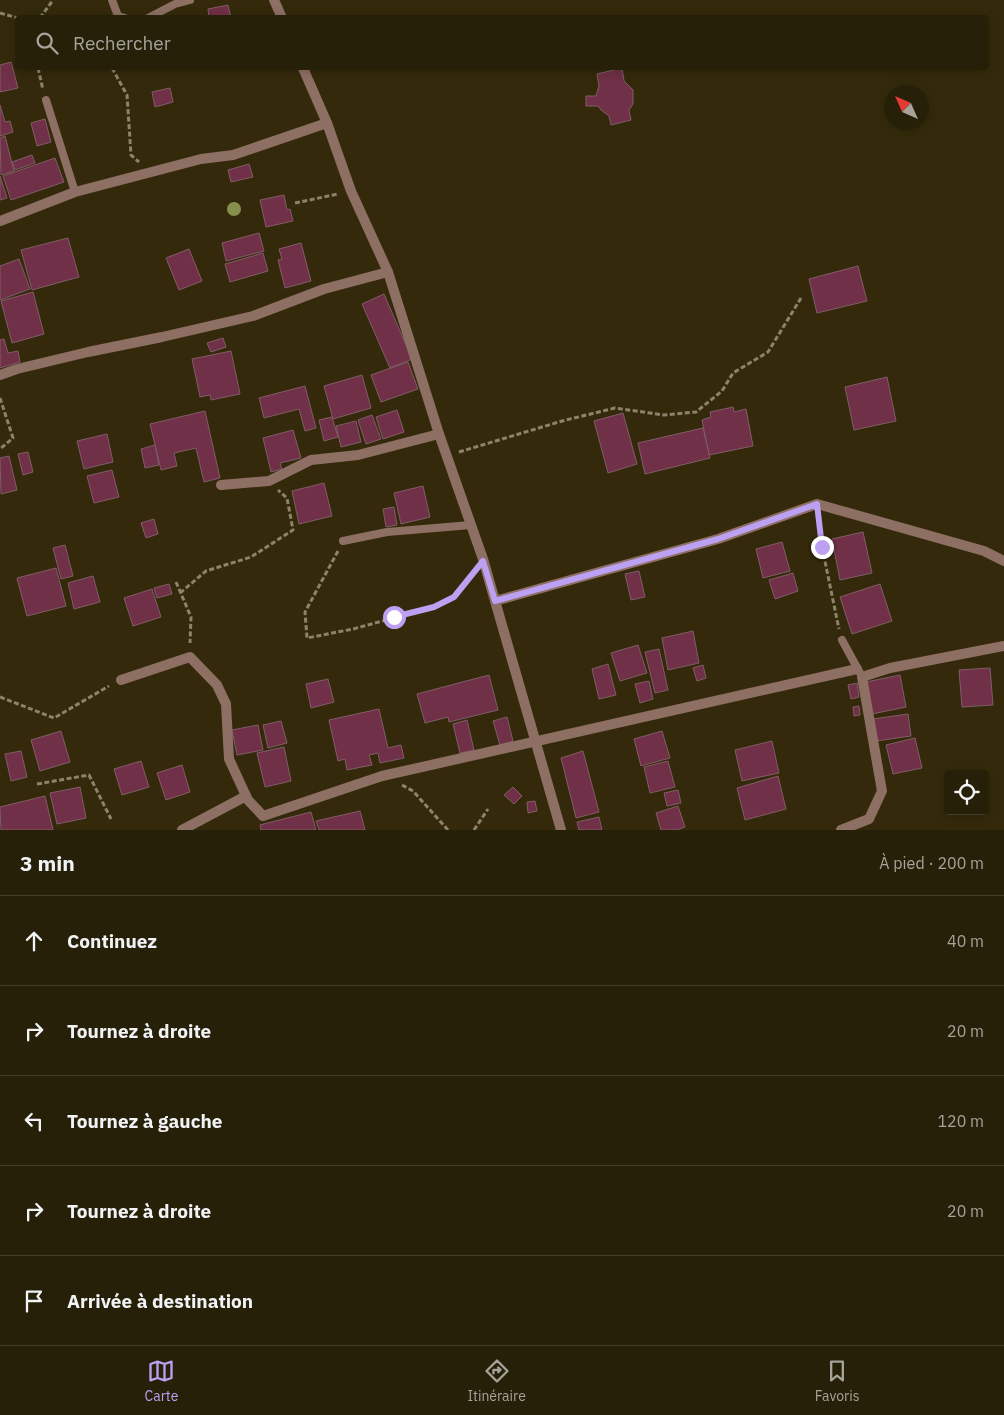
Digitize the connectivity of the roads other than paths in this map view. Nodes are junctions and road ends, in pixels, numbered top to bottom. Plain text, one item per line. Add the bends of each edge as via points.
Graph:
1 (112, 0) edge
2 (190, 0) edge
3 (274, 0) edge
4 (118, 15) edge
5 (154, 15) edge
6 (281, 15) edge
7 (304, 70) edge
8 (46, 100) road end
9 (327, 123) junction
10 (75, 192) junction
11 (0, 221) edge
12 (388, 272) junction
13 (0, 375) edge
14 (439, 434) junction
15 (221, 485) dead end
16 (471, 525) junction
17 (343, 541) road end
18 (1004, 561) edge
19 (495, 601) junction
20 (842, 640) road end
21 (1004, 646) edge
22 (860, 673) junction
23 (121, 680) road end
24 (536, 741) junction
25 (246, 796) junction
26 (182, 830) edge
27 (561, 830) edge
28 (841, 830) edge

1 - 4 lane
2 - 5 lane
3 - 6 street
7 - 9 street
8 - 10 lane
9 - 10 street via 233,154 200,159
9 - 12 street via 351,191
10 - 11 street
12 - 13 street via 324,289 253,316 17,368
12 - 14 street
14 - 15 street via 358,454 311,460 269,481
14 - 16 street
16 - 17 lane via 388,532
16 - 19 street
18 - 19 street via 984,551 817,504 718,539
19 - 24 street
20 - 22 lane
21 - 22 street
22 - 24 street
22 - 28 street via 882,791 869,819
23 - 25 street via 190,657 217,685 226,704 229,759
24 - 25 street via 391,774 263,816
24 - 27 street
25 - 26 street

